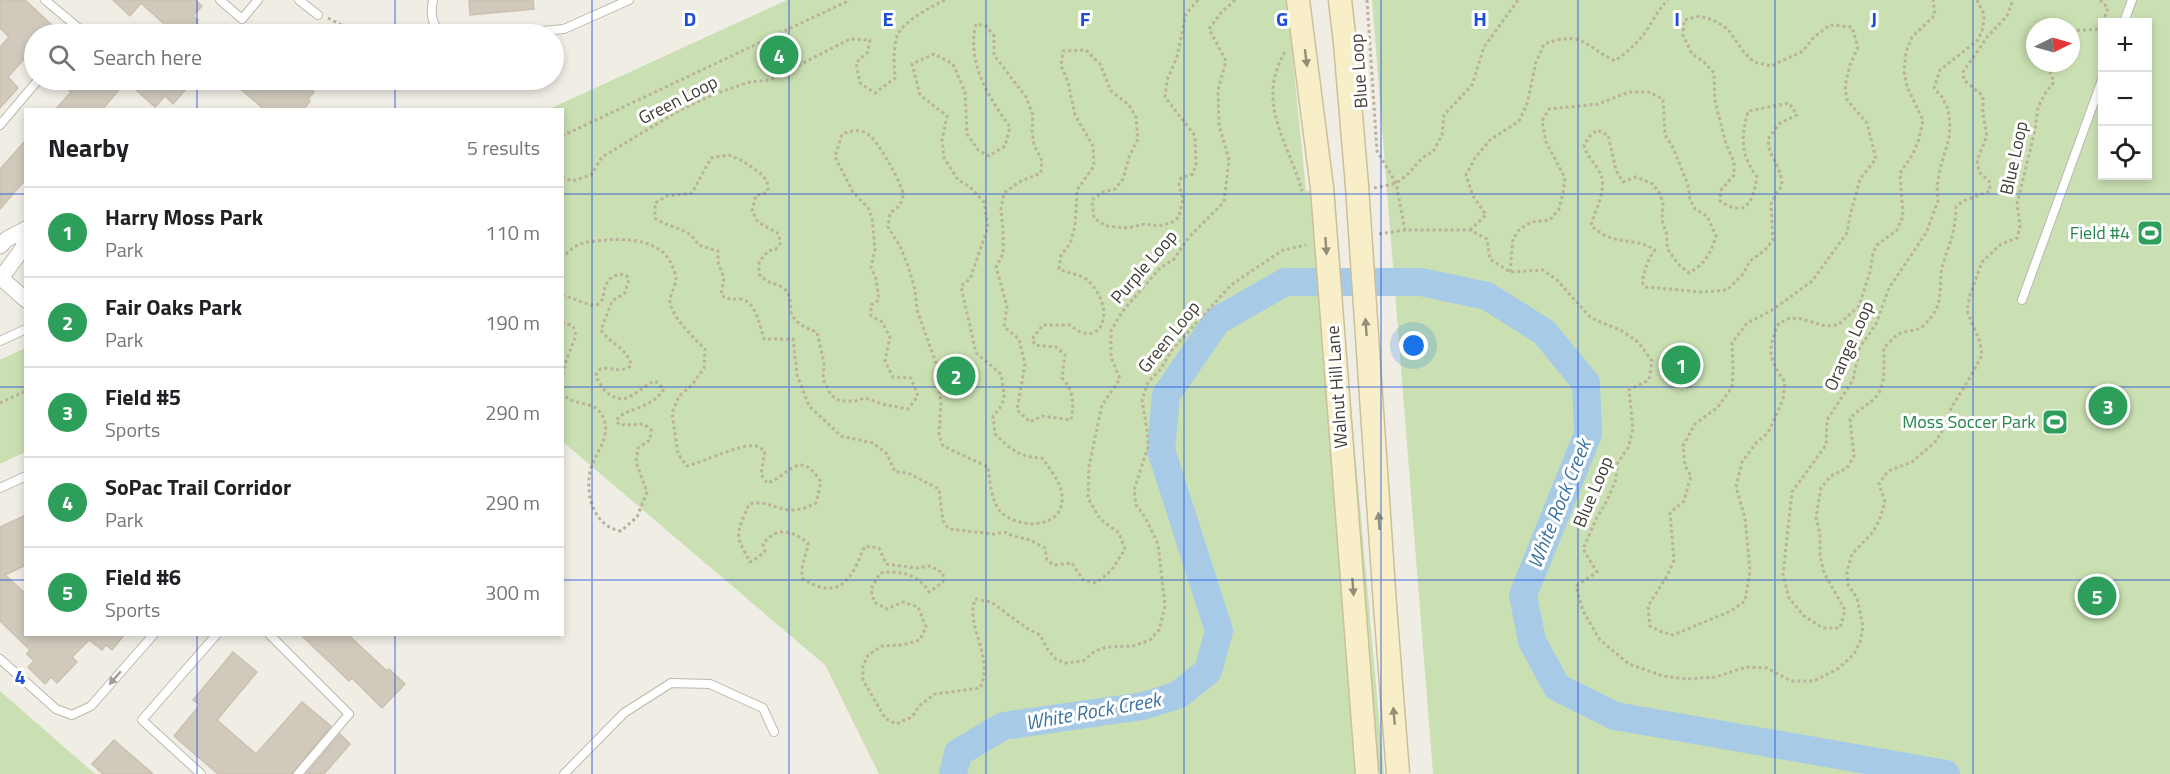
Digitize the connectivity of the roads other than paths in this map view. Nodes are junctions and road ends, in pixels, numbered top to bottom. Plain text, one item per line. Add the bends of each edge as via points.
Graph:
1 (45, 0) edge
2 (220, 0) edge
3 (258, 0) edge
4 (299, 0) edge
5 (433, 0) edge
6 (629, 0) edge
7 (1298, 0) edge
8 (1340, 0) edge
9 (2132, 0) edge
10 (318, 15) road end
11 (2125, 18) edge
12 (74, 24) edge
13 (433, 24) edge
14 (564, 29) edge
15 (30, 90) edge
16 (2098, 94) edge
17 (0, 125) edge
18 (24, 230) edge
19 (24, 244) edge
20 (0, 246) edge
21 (0, 277) edge
22 (24, 298) edge
23 (2022, 300) dead end
24 (24, 330) edge
25 (0, 341) edge
26 (24, 477) edge
27 (0, 488) edge
28 (152, 636) edge
29 (215, 636) edge
30 (271, 636) edge
31 (0, 659) edge
32 (774, 732) dead end
33 (201, 774) edge
34 (298, 774) edge
35 (564, 774) edge
36 (1367, 774) edge
37 (1398, 774) edge

1 - 12 lane
2 - 3 lane via 242,19
4 - 10 lane
5 - 13 lane
6 - 14 lane
7 -> 36 main road, Walnut Hill Lane, bridge via 1312,191
37 -> 8 main road, Walnut Hill Lane, bridge via 1357,186
9 - 11 lane
15 - 17 lane
16 - 23 lane
18 - 20 street
19 - 21 street
21 - 22 street
24 - 25 lane
26 - 27 lane
28 -> 31 lane via 91,706 72,715 56,709
29 - 33 lane via 142,720
30 - 34 lane via 349,714
32 - 35 lane via 763,708 710,684 671,683 624,712

